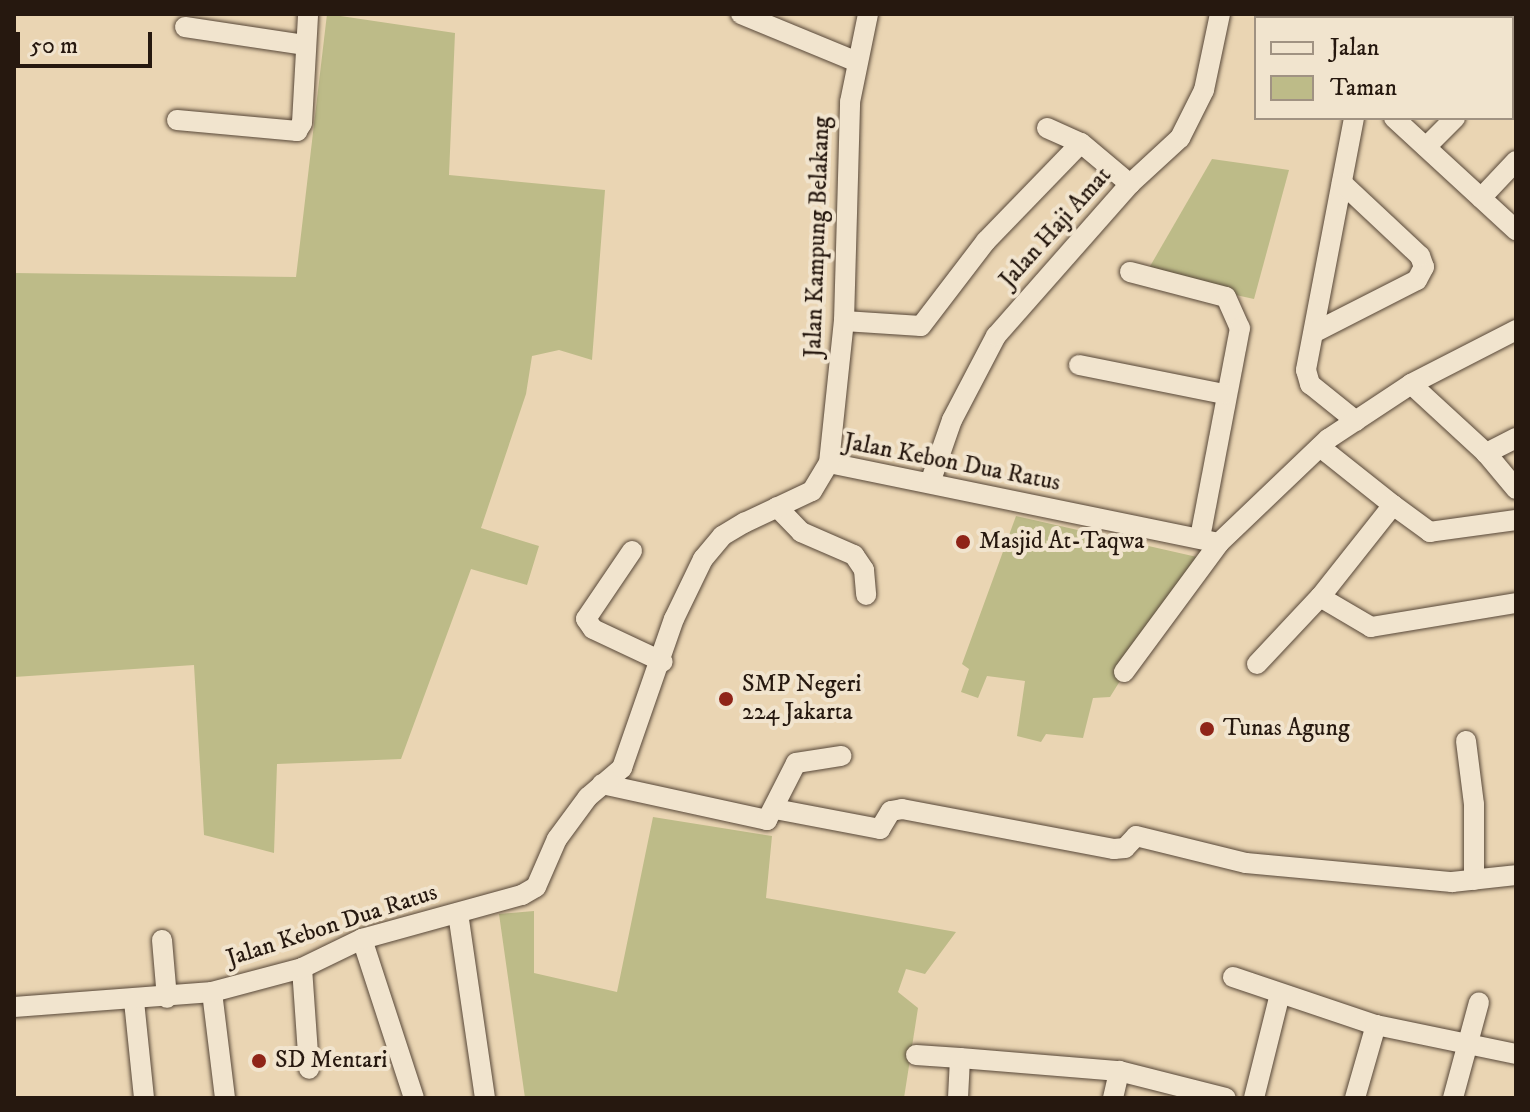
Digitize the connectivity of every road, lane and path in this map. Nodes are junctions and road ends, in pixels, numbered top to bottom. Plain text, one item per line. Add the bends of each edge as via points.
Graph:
1 (308, 14) edge
2 (741, 14) edge
3 (868, 14) edge
4 (1220, 14) edge
5 (185, 27) dead end
6 (306, 45) junction
7 (855, 61) junction
8 (177, 120) dead end
9 (1354, 120) edge
10 (1396, 120) edge
11 (1453, 120) edge
12 (1047, 128) dead end
13 (1081, 143) junction
14 (1426, 147) junction
15 (1516, 161) edge
16 (1128, 181) junction
17 (1342, 183) junction
18 (1481, 198) junction
19 (1516, 230) edge
20 (1130, 272) dead end
21 (844, 321) junction
22 (1516, 330) edge
23 (1317, 331) junction
24 (1079, 365) dead end
25 (1411, 384) junction
26 (1224, 394) junction
27 (1356, 421) junction
28 (1516, 438) edge
29 (1320, 447) junction
30 (1486, 453) junction
31 (829, 463) junction
32 (930, 483) junction
33 (1516, 489) edge
34 (1393, 505) junction
35 (777, 507) junction
36 (1516, 520) edge
37 (1210, 540) junction
38 (632, 551) dead end
39 (866, 595) dead end
40 (1320, 597) junction
41 (1516, 603) edge
42 (663, 662) junction
43 (1257, 664) dead end
44 (1124, 672) dead end
45 (1466, 741) dead end
46 (841, 756) dead end
47 (602, 784) junction
48 (775, 809) junction
49 (1516, 875) edge
50 (1474, 880) junction
51 (458, 913) junction
52 (362, 939) junction
53 (162, 940) dead end
54 (302, 968) junction
55 (1233, 977) dead end
56 (212, 992) junction
57 (1280, 994) junction
58 (167, 998) junction
59 (134, 1001) junction
60 (1479, 1002) dead end
61 (14, 1007) edge
62 (1376, 1025) junction
63 (1468, 1044) junction
64 (1516, 1054) edge
65 (916, 1055) dead end
66 (960, 1058) junction
67 (309, 1069) dead end
68 (1119, 1071) junction
69 (144, 1098) edge
70 (225, 1098) edge
71 (414, 1098) edge
72 (485, 1098) edge
73 (958, 1098) edge
74 (1113, 1098) edge
75 (1226, 1098) edge
76 (1254, 1098) edge
77 (1355, 1098) edge
78 (1453, 1098) edge

1 - 6 street
2 - 7 street
3 - 7 street, Jalan Kampung Belakang
4 - 16 street, Jalan Haji Amat via 1210,70 1192,119 1159,162
5 - 6 street
6 - 8 street via 302,123 297,131
7 - 21 street, Jalan Kampung Belakang via 845,168
9 - 17 street
10 - 14 street
11 - 14 street
12 - 13 street
13 - 16 street
13 - 21 street via 986,241 921,326
14 - 18 street
15 - 18 street
16 - 32 street, Jalan Haji Amat via 996,336 952,420
17 - 23 street
17 - 23 street via 1420,256 1424,267 1417,280
18 - 19 street
20 - 26 street via 1226,297 1240,328
21 - 31 street, Jalan Kampung Belakang
22 - 25 street
23 - 27 street via 1307,379
24 - 26 street
25 - 27 street
25 - 30 street
26 - 37 street
27 - 29 street
28 - 30 street
29 - 34 street
29 - 37 street
30 - 33 street
31 - 32 street, Jalan Kebon Dua Ratus
31 - 35 street, Jalan Kebon Dua Ratus via 812,491
32 - 37 street, Jalan Kebon Dua Ratus
34 - 36 street via 1430,532
34 - 40 street
35 - 39 street via 801,532 854,555 864,570
35 - 42 street, Jalan Kebon Dua Ratus via 722,536 703,559 674,619
37 - 44 street
38 - 42 street via 586,619 593,629
40 - 41 street via 1371,627
40 - 43 street
42 - 47 street, Jalan Kebon Dua Ratus via 622,768
45 - 50 street via 1474,804
46 - 48 street via 796,763
47 - 48 street via 760,820 767,820
47 - 51 street, Jalan Kebon Dua Ratus via 557,839 536,887
48 - 50 street via 880,829 894,808 1114,849 1125,848 1136,836 1246,863
49 - 50 street
51 - 52 street, Jalan Kebon Dua Ratus
51 - 72 street
52 - 54 street, Jalan Kebon Dua Ratus
52 - 71 street
53 - 58 street
54 - 56 street, Jalan Kebon Dua Ratus
54 - 67 street
55 - 57 street
56 - 58 street, Jalan Kebon Dua Ratus
56 - 70 street, Jalan Kebon Dua Ratus
57 - 62 street
57 - 76 street
58 - 59 street, Jalan Kebon Dua Ratus
59 - 61 street, Jalan Kebon Dua Ratus
59 - 69 street
60 - 63 street
62 - 63 street
62 - 77 street
63 - 64 street
63 - 78 street
65 - 66 street
66 - 68 street
66 - 73 street
68 - 74 street
68 - 75 street

